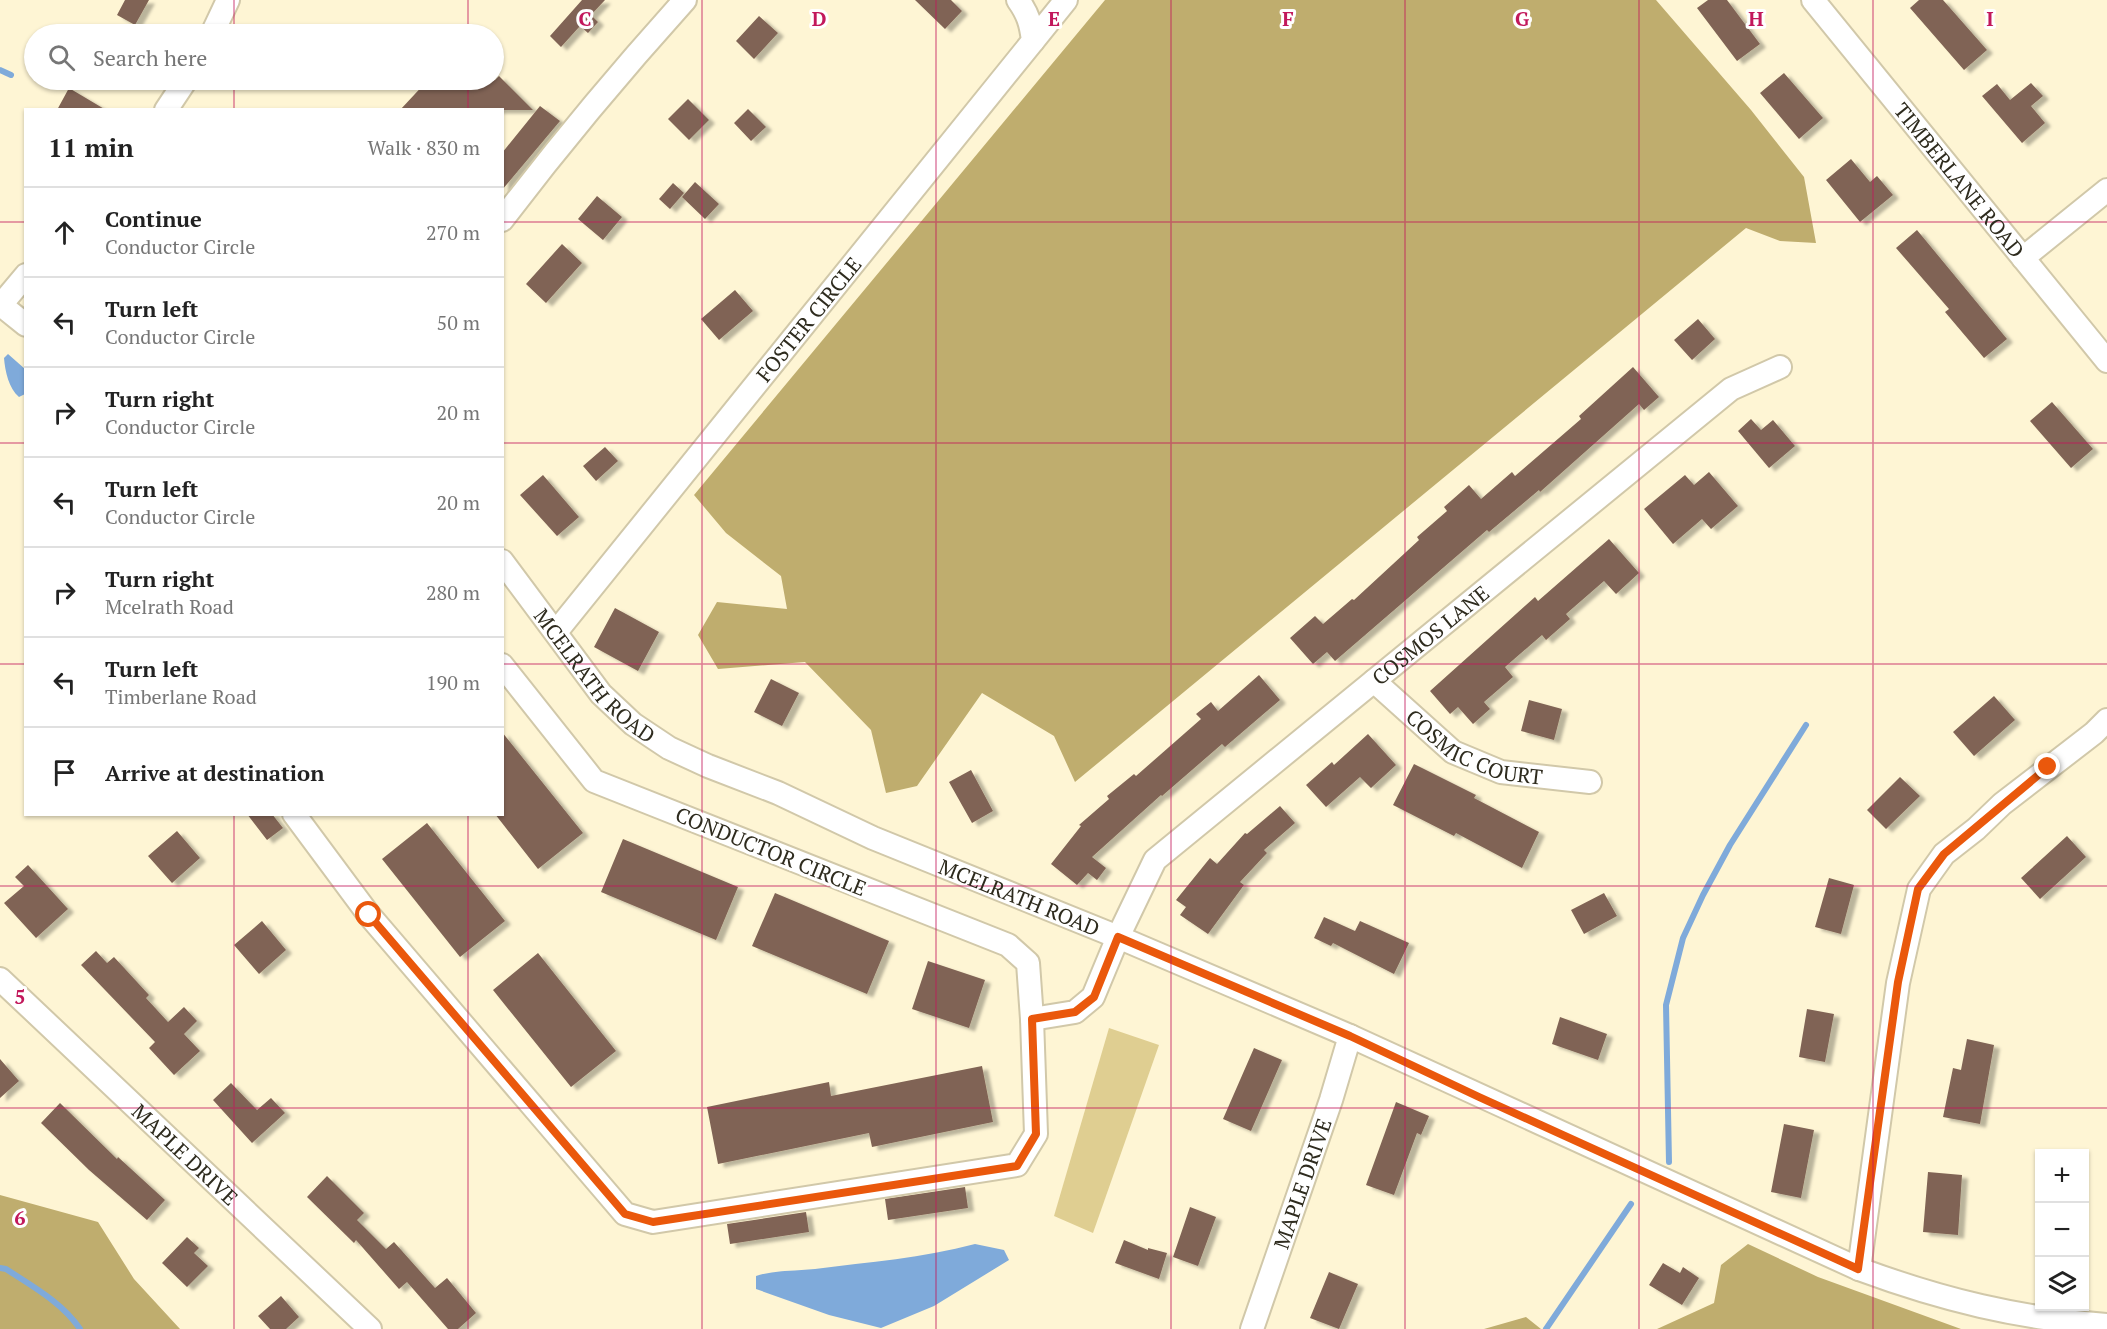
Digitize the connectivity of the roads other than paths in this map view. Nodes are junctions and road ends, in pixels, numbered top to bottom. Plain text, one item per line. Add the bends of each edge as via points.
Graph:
1 (228, 0) edge
2 (685, 0) edge
3 (1018, 0) edge
4 (1066, 0) edge
5 (1813, 0) edge
6 (217, 24) edge
7 (1033, 41) junction
8 (179, 90) edge
9 (167, 108) edge
10 (2107, 190) edge
11 (504, 217) edge
12 (2023, 258) junction
13 (24, 277) edge
14 (1, 306) edge
15 (24, 324) edge
16 (2107, 362) edge
17 (1780, 367) dead end
18 (504, 564) edge
19 (556, 632) junction
20 (504, 668) edge
21 (1374, 681) junction
22 (2107, 720) edge
23 (1590, 782) dead end
24 (295, 816) edge
25 (1118, 937) junction
26 (0, 979) edge
27 (1032, 1019) junction
28 (1350, 1036) junction
29 (1858, 1269) junction
30 (2107, 1324) edge
31 (370, 1329) edge
32 (1252, 1329) edge

1 - 6 street
2 - 11 street
3 - 7 street via 1031,23
4 - 7 street, FOSTER CIRCLE
5 - 12 street, TIMBERLANE ROAD
7 - 19 street, FOSTER CIRCLE
8 - 9 street
10 - 12 street
12 - 16 street, TIMBERLANE ROAD
13 - 14 street
14 - 15 street
17 - 21 street, COSMOS LANE via 1731,389
18 - 19 street, MCELRATH ROAD
19 - 25 street, MCELRATH ROAD via 601,694 633,724 669,748 873,838
20 - 27 street, CONDUCTOR CIRCLE via 594,781 1008,945 1028,963
21 - 23 street, COSMIC COURT via 1453,752 1501,772
21 - 25 street, COSMOS LANE via 1155,860
22 - 29 street via 1944,854 1918,889 1898,982
24 - 27 street, CONDUCTOR CIRCLE via 369,915 625,1214 653,1222 1017,1166 1036,1134
25 - 27 street via 1094,997 1075,1012
25 - 28 street, MCELRATH ROAD
26 - 31 street, MAPLE DRIVE
28 - 29 street, MCELRATH ROAD
28 - 32 street, MAPLE DRIVE
29 - 30 street, MCELRATH ROAD via 1978,1307

